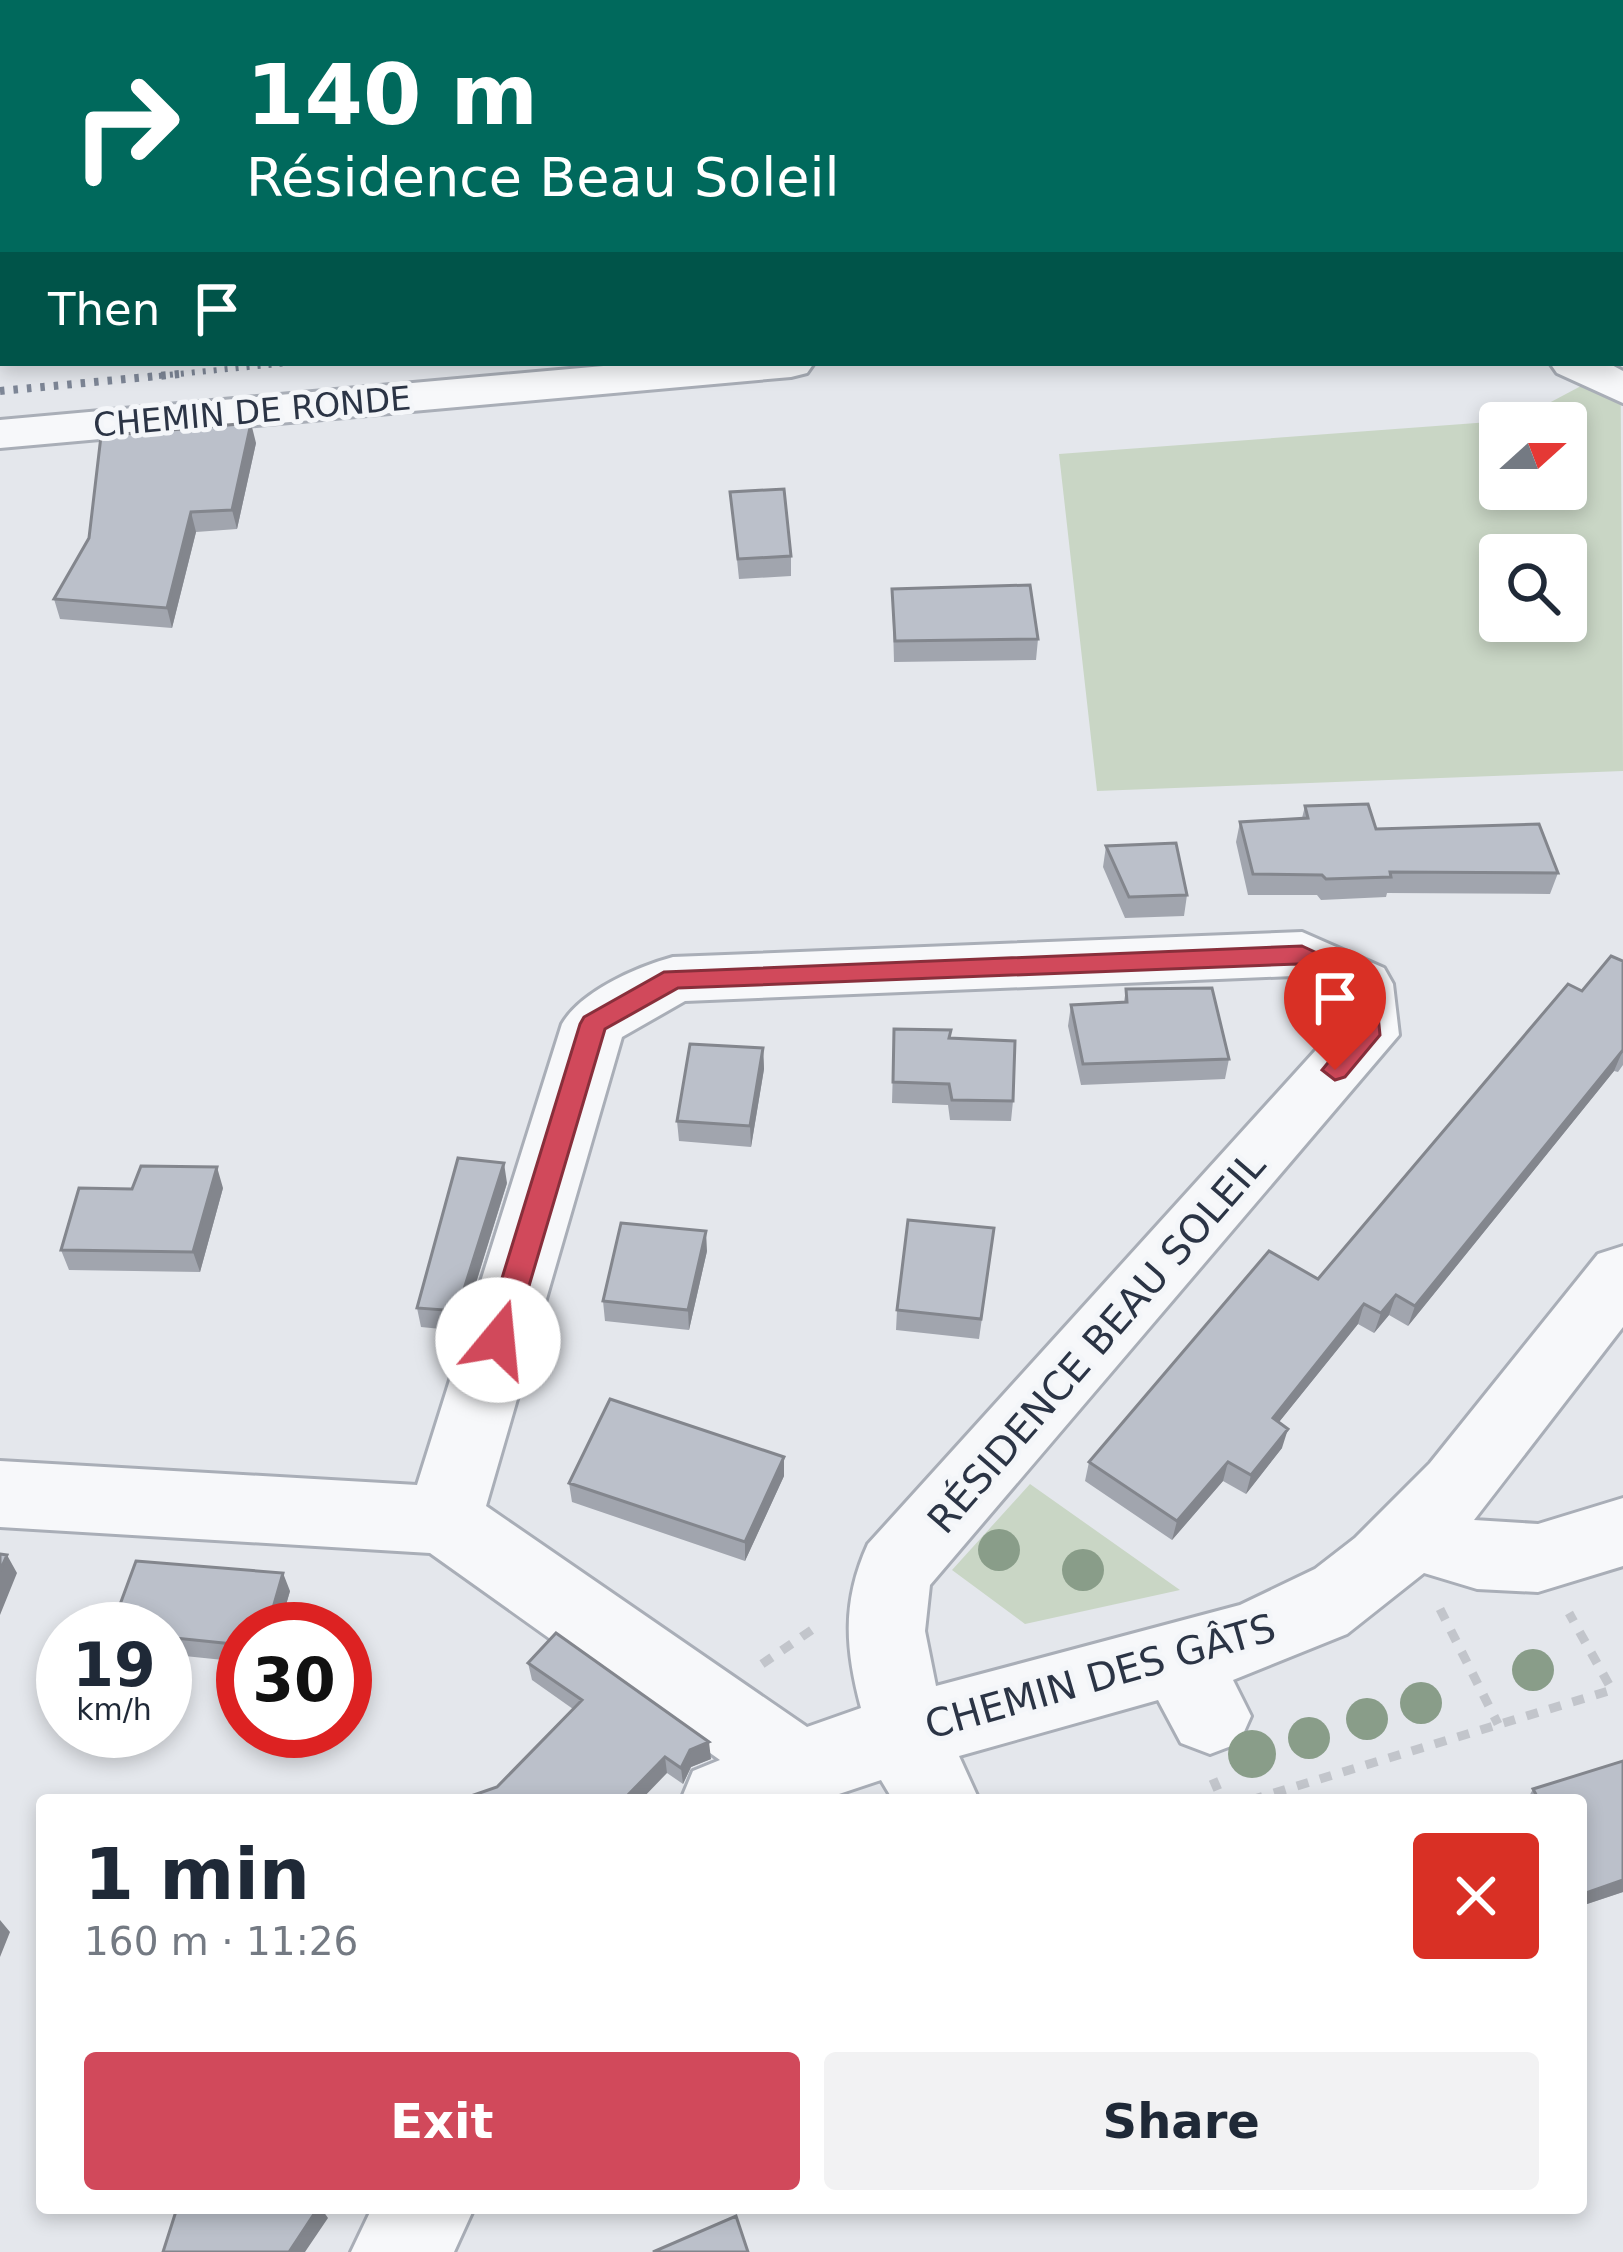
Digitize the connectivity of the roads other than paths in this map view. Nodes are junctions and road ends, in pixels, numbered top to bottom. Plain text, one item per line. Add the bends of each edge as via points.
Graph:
1 (758, 366) edge
2 (1579, 366) edge
3 (1623, 389) edge
4 (0, 434) edge
5 (1623, 1274) edge
6 (0, 1494) edge
7 (444, 1520) junction
8 (1623, 1532) edge
9 (1477, 1563) junction
10 (916, 1755) edge
11 (759, 1784) edge
12 (423, 2214) edge
13 (399, 2252) edge

1 - 4 street, CHEMIN DE RONDE
2 - 3 street
5 - 9 street, CHEMIN DES GÂTS
6 - 7 street
7 - 10 street, RÉSIDENCE BEAU SOLEIL via 593,1024 673,979 1302,955 1362,984 1367,1035 896,1568 883,1605
7 - 11 street via 712,1704
8 - 9 street
9 - 10 street, CHEMIN DES GÂTS via 1340,1597 1260,1636 1194,1687
10 - 11 street, CHEMIN DES GÂTS
12 - 13 street

